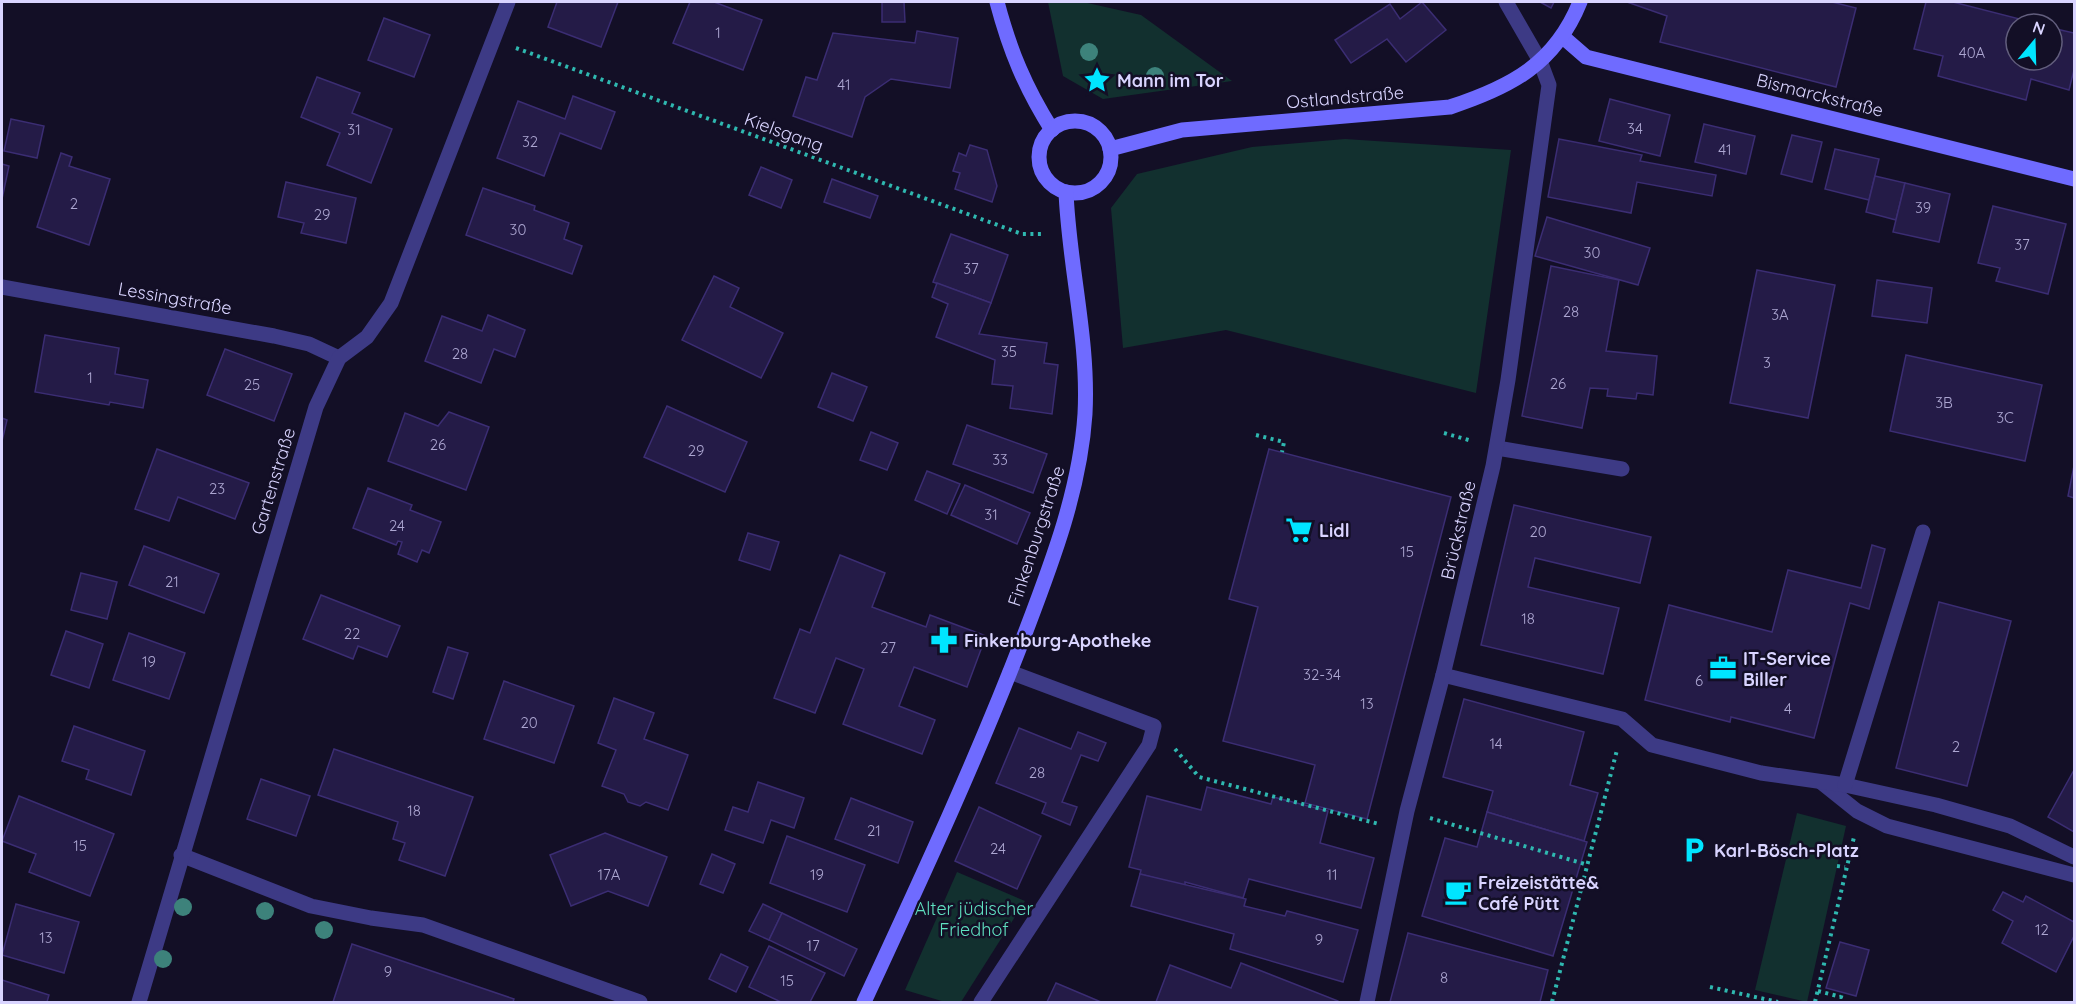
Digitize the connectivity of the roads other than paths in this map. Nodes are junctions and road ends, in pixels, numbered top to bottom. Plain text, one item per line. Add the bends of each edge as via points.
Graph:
1 (508, 2) edge
2 (997, 2) edge
3 (1506, 2) edge
4 (1580, 2) edge
5 (1563, 37) junction
6 (1540, 61) junction
7 (1052, 130) junction
8 (1110, 149) junction
9 (2074, 179) edge
10 (1066, 192) junction
11 (2, 287) edge
12 (339, 358) junction
13 (1497, 447) junction
14 (1622, 469) dead end
15 (1923, 532) dead end
16 (1010, 672) junction
17 (1443, 675) junction
18 (1822, 783) junction
19 (1845, 785) junction
20 (181, 855) junction
21 (2074, 857) edge
22 (2074, 875) edge
23 (139, 1002) edge
24 (640, 1002) edge
25 (864, 1002) edge
26 (981, 1002) edge
27 (1367, 1002) edge

1 - 12 street, Gartenstraße via 391,303 367,337
2 - 7 street via 1028,92
3 - 6 street, Brückstraße
4 - 5 street, Ostlandstraße
5 - 6 street, Ostlandstraße
5 - 9 street, Bismarckstraße via 1586,57
6 - 8 street, Ostlandstraße via 1484,96 1450,107 1182,130
6 - 13 street, Brückstraße via 1549,85
7 - 8 street via 1066,122 1085,123 1105,136
7 - 10 street via 1042,141 1038,158 1046,179
8 - 10 street via 1108,173 1100,184 1091,190
10 - 16 street, Finkenburgstraße via 1085,358 1080,463 1060,536
11 - 12 street, Lessingstraße via 274,336 309,344
12 - 20 street, Gartenstraße via 316,407
13 - 14 street
13 - 17 street, Brückstraße
15 - 19 street
16 - 25 street, Finkenburgstraße via 965,783
16 - 26 street via 1155,726 1149,745
17 - 18 street via 1622,719 1652,745 1761,773
17 - 27 street, Brückstraße via 1407,811
18 - 19 street
18 - 22 street via 1861,813 1887,825
19 - 21 street via 2010,826
20 - 23 street, Gartenstraße
20 - 24 street via 311,906 423,925

